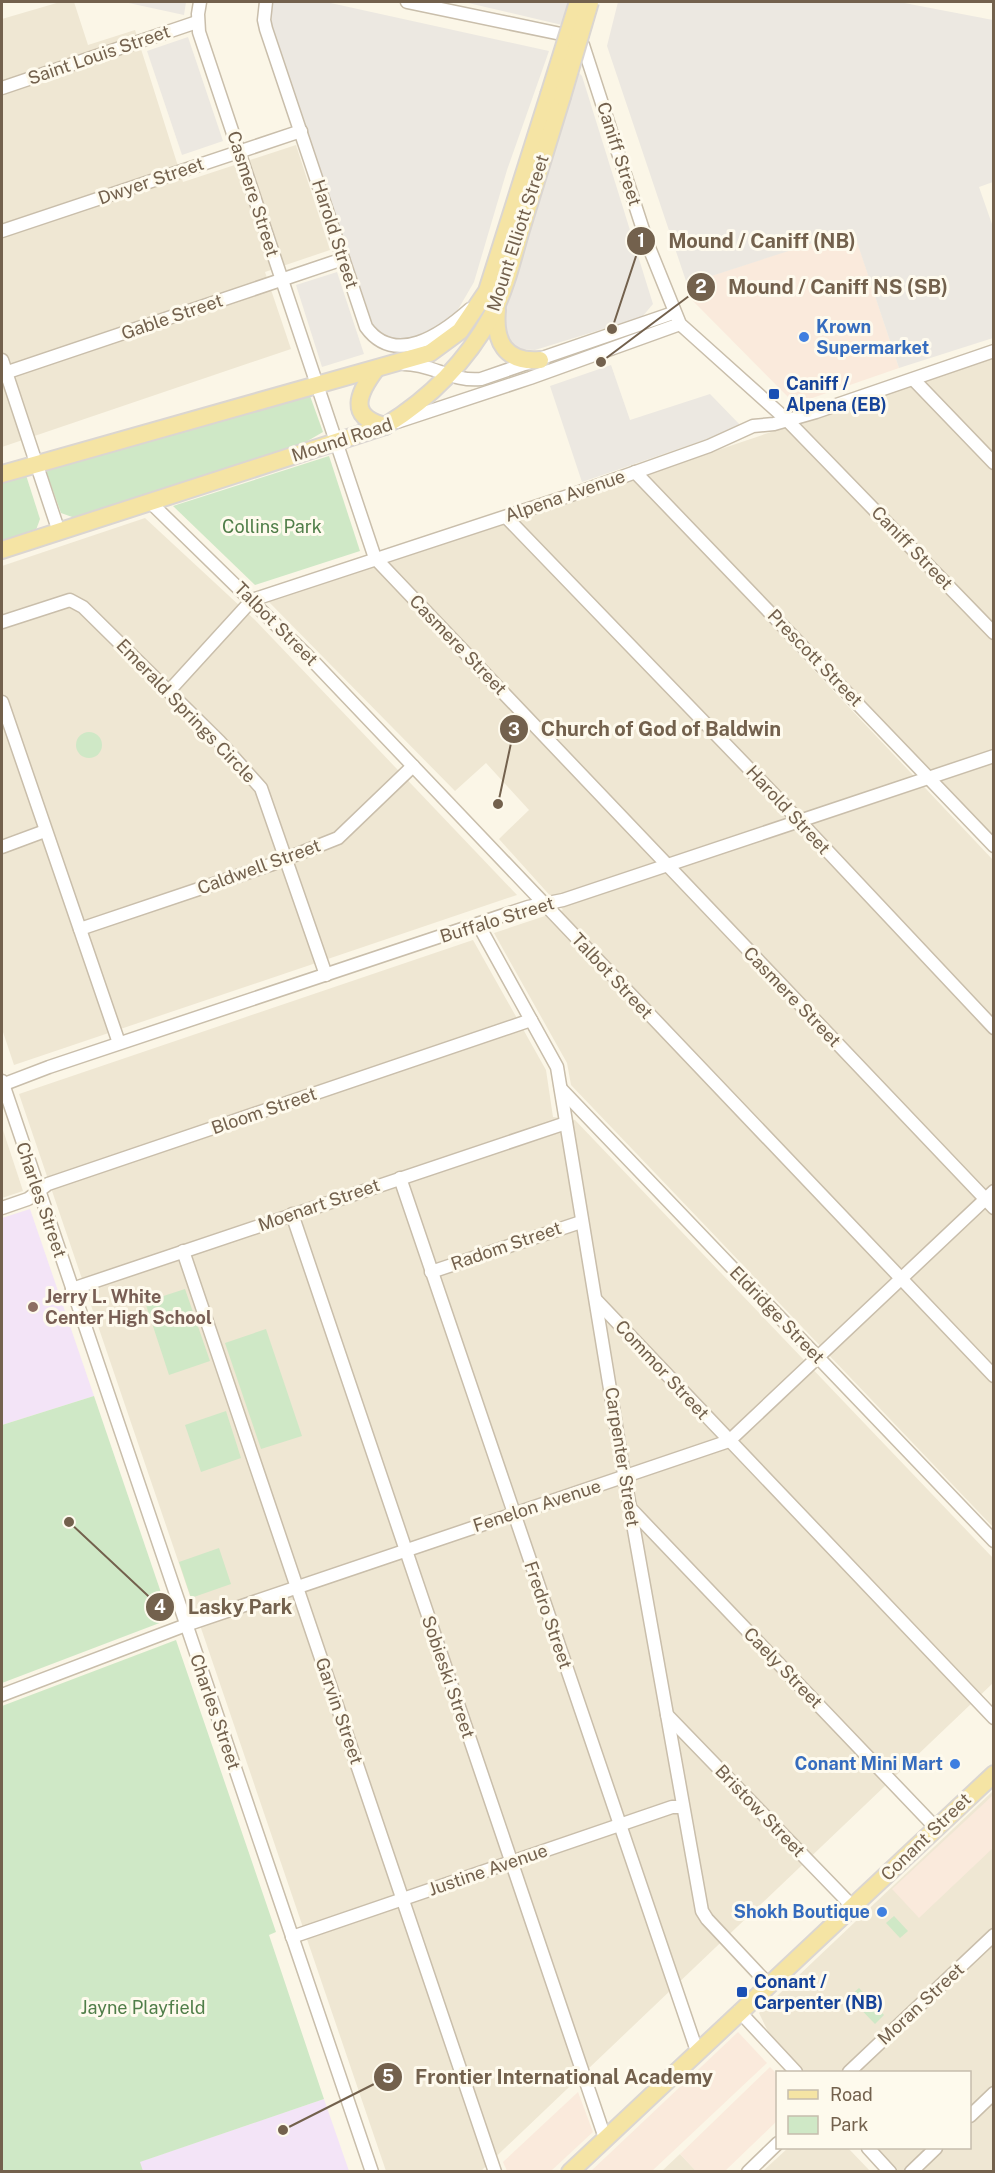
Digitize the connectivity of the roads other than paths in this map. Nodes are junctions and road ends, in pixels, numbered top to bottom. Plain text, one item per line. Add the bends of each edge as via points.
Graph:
1 (200, 2) edge
2 (266, 2) edge
3 (407, 2) edge
4 (578, 2) edge
5 (590, 2) edge
6 (197, 22) junction
7 (2, 88) edge
8 (556, 96) junction
9 (301, 131) junction
10 (239, 151) junction
11 (2, 231) edge
12 (343, 259) junction
13 (282, 280) junction
14 (494, 294) junction
15 (673, 313) junction
16 (680, 324) junction
17 (993, 351) edge
18 (2, 360) edge
19 (540, 360) junction
20 (397, 364) junction
21 (376, 369) junction
22 (4, 374) edge
23 (446, 376) junction
24 (914, 380) junction
25 (317, 384) junction
26 (788, 420) junction
27 (385, 426) junction
28 (336, 442) junction
29 (37, 462) junction
30 (993, 463) edge
31 (635, 472) junction
32 (2, 474) edge
33 (151, 503) junction
34 (506, 517) junction
35 (59, 532) junction
36 (2, 550) edge
37 (375, 558) junction
38 (252, 600) junction
39 (2, 622) edge
40 (993, 633) edge
41 (169, 691) junction
42 (2, 702) edge
43 (5, 724) edge
44 (993, 756) edge
45 (413, 766) junction
46 (928, 778) junction
47 (798, 822) junction
48 (45, 831) junction
49 (993, 846) edge
50 (2, 847) edge
51 (285, 859) junction
52 (666, 866) junction
53 (544, 904) junction
54 (478, 924) junction
55 (80, 929) junction
56 (326, 975) junction
57 (531, 1020) junction
58 (993, 1028) edge
59 (119, 1043) junction
60 (2, 1084) edge
61 (561, 1089) junction
62 (566, 1123) junction
63 (400, 1178) junction
64 (39, 1193) junction
65 (991, 1199) edge
66 (2, 1208) edge
67 (292, 1214) junction
68 (581, 1222) junction
69 (183, 1251) junction
70 (431, 1272) junction
71 (901, 1279) junction
72 (72, 1289) junction
73 (595, 1299) junction
74 (819, 1359) junction
75 (993, 1376) edge
76 (729, 1441) junction
77 (625, 1477) junction
78 (630, 1509) junction
79 (514, 1514) junction
80 (993, 1541) edge
81 (405, 1550) junction
82 (297, 1587) junction
83 (186, 1625) junction
84 (2, 1695) edge
85 (668, 1715) junction
86 (993, 1718) edge
87 (993, 1774) edge
88 (681, 1807) junction
89 (620, 1825) junction
90 (935, 1827) junction
91 (511, 1861) junction
92 (403, 1898) junction
93 (853, 1907) junction
94 (993, 1935) edge
95 (292, 1937) junction
96 (768, 1984) junction
97 (739, 2011) junction
98 (697, 2051) junction
99 (794, 2071) edge
100 (851, 2071) edge
101 (993, 2094) edge
102 (971, 2114) edge
103 (605, 2138) junction
104 (776, 2144) edge
105 (868, 2149) edge
106 (935, 2149) edge
107 (372, 2172) edge
108 (495, 2172) edge
109 (570, 2172) edge
110 (748, 2172) edge
111 (890, 2172) edge
112 (911, 2172) edge

1 - 6 street, Casmere Street
2 - 9 street, Harold Street via 266,29
3 - 15 street, Caniff Street via 559,34 583,45
4 - 8 main road, Mount Elliott Street, bridge
5 - 8 main road, Mount Elliott Street, bridge
6 - 7 street, Saint Louis Street
6 - 10 street, Casmere Street
8 - 14 main road, Mount Elliott Street
9 - 10 street, Dwyer Street
9 - 12 street, Harold Street
10 - 11 street, Dwyer Street
10 - 13 street, Casmere Street
12 - 13 street, Gable Street
12 - 14 street, Harold Street via 366,327 377,339 392,346 415,345 436,335
13 - 22 street, Gable Street
13 - 25 street, Casmere Street
14 - 19 main road via 501,344 519,358
14 - 20 main road, Mount Elliott Street via 460,331 430,353
14 - 23 main road, Mount Elliott Street via 478,337
15 - 16 street, Caniff Street
15 - 19 street
16 - 26 street, Caniff Street
16 - 27 street, Mound Road
17 - 24 street, Alpena Avenue
18 - 22 street
19 - 23 street via 481,379
20 - 21 main road
20 - 23 street via 418,364
21 - 25 main road
21 - 27 main road via 362,387 360,410 370,423
22 - 29 street
23 - 27 main road, Mount Elliott Street via 416,407
24 - 26 street, Alpena Avenue
24 - 30 street
25 - 28 street, Casmere Street
25 - 29 main road
26 - 31 street, Alpena Avenue via 753,426
26 - 40 street, Caniff Street
27 - 28 main road, Mound Road
28 - 33 main road, Mound Road
28 - 37 street, Casmere Street
29 - 32 main road
29 - 35 street
31 - 34 street, Alpena Avenue
31 - 46 street, Prescott Street
33 - 35 main road, Mound Road
33 - 38 street, Talbot Street
34 - 37 street, Alpena Avenue
34 - 47 street, Harold Street
35 - 36 main road, Mound Road
37 - 38 street, Alpena Avenue
37 - 52 street, Casmere Street
38 - 41 street, Alpena Avenue
38 - 45 street, Talbot Street
39 - 41 street, Emerald Springs Circle via 70,600 83,607
41 - 51 street, Emerald Springs Circle via 261,788
42 - 43 street
43 - 48 street
44 - 46 street, Buffalo Street
45 - 51 street, Caldwell Street via 338,838
45 - 53 street, Talbot Street
46 - 47 street, Buffalo Street
46 - 49 street, Prescott Street
47 - 52 street, Buffalo Street
47 - 58 street, Harold Street
48 - 50 street
48 - 55 street
51 - 55 street, Caldwell Street
51 - 56 street, Emerald Springs Circle
52 - 53 street, Buffalo Street
52 - 65 street, Casmere Street
53 - 54 street, Buffalo Street
53 - 71 street, Talbot Street
54 - 56 street, Buffalo Street
54 - 57 street, Carpenter Street
55 - 59 street
56 - 59 street, Buffalo Street
57 - 61 street, Carpenter Street via 553,1057
57 - 64 street, Bloom Street via 48,1184
59 - 60 street, Buffalo Street
60 - 64 street, Charles Street
61 - 62 street, Carpenter Street
61 - 74 street, Eldridge Street
62 - 63 street, Moenart Street
62 - 68 street, Carpenter Street
63 - 67 street, Moenart Street
63 - 70 street, Fredro Street
64 - 66 street, Bloom Street
64 - 72 street, Charles Street
65 - 71 street, Fenelon Avenue
67 - 69 street, Moenart Street
67 - 81 street, Sobieski Street
68 - 70 street, Radom Street
68 - 73 street, Carpenter Street
69 - 72 street, Moenart Street
69 - 82 street, Garvin Street
70 - 79 street, Fredro Street
71 - 74 street, Fenelon Avenue
71 - 75 street, Talbot Street
72 - 83 street, Charles Street
73 - 76 street, Commor Street
73 - 77 street, Carpenter Street
74 - 76 street, Fenelon Avenue
74 - 80 street, Eldridge Street
76 - 77 street, Fenelon Avenue
76 - 86 street, Commor Street
77 - 78 street, Carpenter Street
77 - 79 street, Fenelon Avenue
78 - 85 street, Carpenter Street
78 - 90 street, Caely Street
79 - 81 street, Fenelon Avenue
79 - 89 street, Fredro Street
81 - 82 street, Fenelon Avenue
81 - 91 street, Sobieski Street
82 - 83 street, Fenelon Avenue
82 - 92 street, Garvin Street
83 - 84 street, Fenelon Avenue
83 - 95 street, Charles Street
85 - 88 street, Carpenter Street
85 - 93 street, Bristow Street
87 - 90 main road, Conant Street
88 - 89 street, Justine Avenue
88 - 96 street, Carpenter Street via 704,1915
89 - 91 street, Justine Avenue
89 - 98 street, Fredro Street
90 - 93 main road, Conant Street
91 - 92 street, Justine Avenue
91 - 103 street, Sobieski Street
92 - 95 street, Justine Avenue
92 - 108 street, Garvin Street
93 - 96 main road, Conant Street
94 - 100 street, Moran Street
95 - 107 street, Charles Street
96 - 97 main road, Conant Street
97 - 98 main road, Conant Street
97 - 99 street
98 - 103 main road, Conant Street
101 - 102 street
103 - 109 main road, Conant Street
104 - 110 street
105 - 111 street
106 - 112 street

